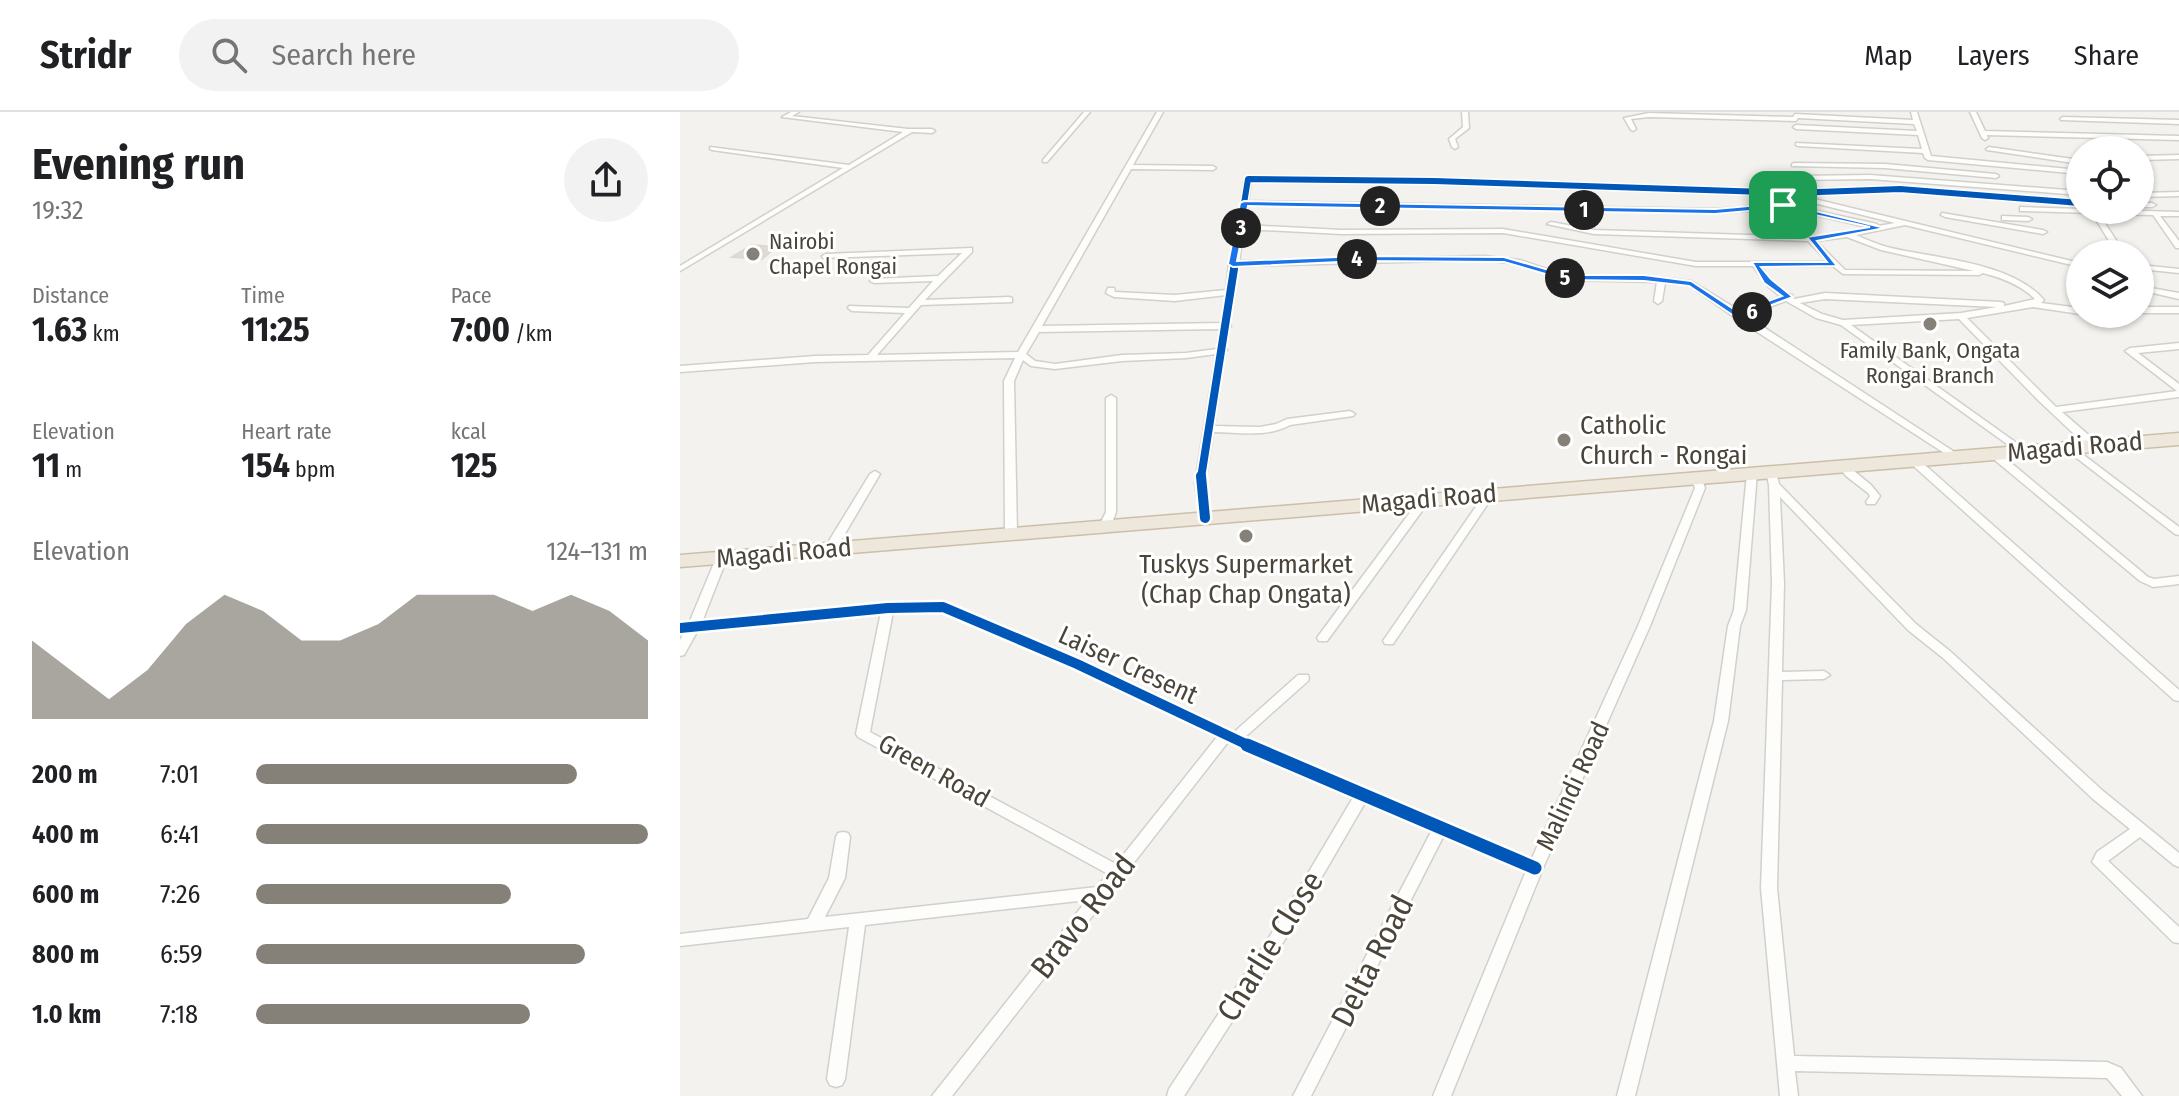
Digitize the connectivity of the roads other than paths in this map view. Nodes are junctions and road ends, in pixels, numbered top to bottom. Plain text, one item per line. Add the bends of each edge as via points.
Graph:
1 (796, 112) edge
2 (1087, 112) edge
3 (1160, 112) edge
4 (1465, 112) edge
5 (1914, 112) edge
6 (1973, 112) edge
7 (2055, 112) edge
8 (1854, 115) edge
9 (1796, 119) edge
10 (2063, 119) junction
11 (1918, 122) junction
12 (2179, 122) edge
13 (1633, 129) dead end
14 (910, 130) junction
15 (932, 131) dead end
16 (1920, 133) junction
17 (1983, 133) junction
18 (2066, 136) edge
19 (2078, 136) edge
20 (2154, 138) edge
21 (2179, 138) edge
22 (1798, 144) junction
23 (1455, 147) dead end
24 (712, 148) dead end
25 (1866, 148) junction
26 (1989, 149) junction
27 (1924, 151) junction
28 (2179, 157) edge
29 (2154, 158) edge
30 (2066, 160) edge
31 (1045, 161) dead end
32 (1948, 161) junction
33 (1794, 165) junction
34 (1993, 165) junction
35 (1874, 166) junction
36 (851, 167) junction
37 (1129, 167) junction
38 (1213, 168) dead end
39 (1935, 171) junction
40 (2066, 171) edge
41 (1797, 178) junction
42 (1932, 181) junction
43 (2066, 192) edge
44 (1806, 194) junction
45 (2179, 194) edge
46 (2154, 195) edge
47 (2017, 198) junction
48 (2066, 202) edge
49 (1244, 203) junction
50 (1783, 205) junction
51 (2023, 209) junction
52 (2066, 211) edge
53 (2156, 215) joint
54 (2177, 215) edge
55 (2028, 219) junction
56 (1905, 223) junction
57 (1551, 224) dead end
58 (1241, 227) junction
59 (1881, 228) junction
60 (1848, 235) junction
61 (1810, 239) junction
62 (2048, 244) junction
63 (2179, 246) edge
64 (826, 256) dead end
65 (2066, 256) edge
66 (1233, 264) junction
67 (1755, 264) junction
68 (1834, 264) junction
69 (2154, 268) edge
70 (680, 269) edge
71 (2179, 271) edge
72 (1990, 272) junction
73 (940, 278) junction
74 (1661, 279) junction
75 (874, 281) dead end
76 (1111, 290) dead end
77 (2154, 291) edge
78 (1230, 292) junction
79 (2179, 296) edge
80 (1792, 299) junction
81 (1009, 300) dead end
82 (1658, 301) dead end
83 (918, 303) junction
84 (2033, 304) junction
85 (2013, 306) junction
86 (852, 308) dead end
87 (2066, 309) edge
88 (2154, 310) edge
89 (2179, 310) edge
90 (911, 311) junction
91 (1737, 315) junction
92 (1961, 316) junction
93 (1843, 323) junction
94 (1227, 326) junction
95 (1039, 329) junction
96 (2179, 346) edge
97 (1223, 350) junction
98 (1022, 356) junction
99 (870, 358) junction
100 (680, 369) edge
101 (2179, 392) edge
102 (1111, 398) dead end
103 (2057, 410) junction
104 (1350, 414) dead end
105 (1209, 429) junction
106 (2179, 439) edge
107 (2095, 446) junction
108 (2069, 447) junction
109 (2021, 451) junction
110 (1994, 454) junction
111 (1955, 457) junction
112 (1913, 460) junction
113 (1842, 465) junction
114 (875, 474) dead end
115 (1696, 477) junction
116 (1765, 477) junction
117 (1479, 494) junction
118 (1409, 501) junction
119 (1871, 502) dead end
120 (1205, 518) junction
121 (1105, 526) junction
122 (2179, 532) edge
123 (1011, 534) junction
124 (830, 549) junction
125 (721, 558) junction
126 (680, 561) edge
127 (2179, 580) edge
128 (888, 608) junction
129 (687, 627) edge
130 (1323, 638) dead end
131 (1389, 641) dead end
132 (680, 652) edge
133 (1824, 675) dead end
134 (1775, 676) junction
135 (1303, 678) dead end
136 (2179, 697) edge
137 (1230, 737) junction
138 (1362, 795) junction
139 (1441, 826) junction
140 (2141, 829) junction
141 (843, 837) dead end
142 (2179, 861) edge
143 (1535, 868) junction
144 (1118, 872) junction
145 (1103, 892) junction
146 (858, 920) junction
147 (813, 925) junction
148 (2179, 937) edge
149 (680, 940) edge
150 (1787, 1063) junction
151 (836, 1079) dead end
152 (1175, 1095) edge
153 (941, 1096) edge
154 (1302, 1096) edge
155 (1442, 1096) edge
156 (1626, 1096) edge
157 (1789, 1096) edge
158 (2133, 1096) edge

1 - 14 street via 785,117
2 - 31 street
3 - 37 street
4 - 23 street via 1466,128 1452,139
5 - 11 street
6 - 17 street
7 - 10 street
8 - 9 street
8 - 11 street
9 - 13 street via 1649,115 1627,118
9 - 16 street
9 - 22 street
10 - 12 street
10 - 19 street
11 - 16 street
14 - 15 street
14 - 36 street
16 - 27 street
17 - 18 street
17 - 26 street
20 - 21 street
22 - 25 street
22 - 33 street
24 - 36 street
25 - 27 street
25 - 35 street
26 - 30 street
26 - 34 street
27 - 32 street via 1928,158
28 - 29 street
32 - 34 street
32 - 39 street
33 - 35 street
33 - 41 street
34 - 39 street via 1992,176
34 - 40 street
35 - 39 street
36 - 70 street
37 - 38 street
37 - 95 street
39 - 42 street
41 - 42 street
41 - 44 street
42 - 43 street
44 - 47 street via 1900,189
44 - 49 street via 1248,179
44 - 50 street
44 - 56 street
45 - 46 street
47 - 48 street
47 - 51 street
49 - 50 street via 1715,211
49 - 58 street
50 - 59 street
51 - 52 street
51 - 55 street
53 - 54 street
53 - 63 street
55 - 62 street
55 - 62 street via 1941,215
56 - 59 street
56 - 62 street
57 - 61 street via 1594,232
58 - 66 street
58 - 67 street via 1503,231 1696,264
59 - 60 street
60 - 61 street
60 - 72 street via 1890,251
61 - 68 street
62 - 65 street
64 - 73 street via 969,250
66 - 74 street via 1484,258 1520,262 1566,278
66 - 78 street
67 - 68 street
67 - 80 street
68 - 72 street via 1849,273
69 - 71 street
72 - 84 street via 2036,294 2040,300
73 - 75 street
73 - 83 street
74 - 82 street
74 - 91 street via 1697,285
76 - 78 street via 1175,298
77 - 79 street
78 - 94 street
80 - 85 street via 1825,296
80 - 91 street
80 - 93 street via 1825,319
81 - 83 street
83 - 90 street
84 - 85 street
84 - 87 street
85 - 92 street
86 - 90 street
88 - 89 street
90 - 99 street
91 - 111 street
92 - 93 street
92 - 103 street via 2030,390
93 - 109 street
94 - 95 street
94 - 97 street
95 - 98 street
96 - 101 street via 2130,351
97 - 98 street via 1070,366 1034,364
97 - 105 street
98 - 99 street
98 - 123 street via 1009,381
99 - 100 street
101 - 103 street
102 - 121 street via 1111,512
103 - 107 street
104 - 105 street via 1256,429
105 - 120 street via 1200,483
106 - 107 highway, Magadi Road
107 - 108 highway, Magadi Road
108 - 109 highway, Magadi Road
108 - 122 street
109 - 110 highway, Magadi Road
110 - 111 highway, Magadi Road
110 - 127 street via 2144,579
111 - 112 highway, Magadi Road
112 - 113 highway, Magadi Road
112 - 136 street
113 - 116 highway, Magadi Road
113 - 119 street via 1870,487 1875,496
114 - 124 street
115 - 116 highway, Magadi Road
115 - 117 highway, Magadi Road
115 - 143 street, Malindi Road via 1700,488 1644,626
116 - 134 street via 1778,583
116 - 140 street via 1912,627
116 - 156 street via 1734,626 1721,721
117 - 118 highway, Magadi Road
117 - 131 street via 1482,505 1470,525
118 - 120 highway, Magadi Road
118 - 130 street via 1417,511
120 - 121 highway, Magadi Road
121 - 123 highway, Magadi Road
123 - 124 highway, Magadi Road
124 - 125 highway, Magadi Road
125 - 126 highway, Magadi Road
125 - 129 street
128 - 129 street, Laiser Cresent
128 - 137 street, Laiser Cresent via 943,607
128 - 144 street, Green Road via 863,734
129 - 132 street
133 - 134 street
134 - 150 street via 1769,888
135 - 137 street, Bravo Road
137 - 138 street, Laiser Cresent
137 - 144 street, Bravo Road
138 - 139 street, Laiser Cresent
138 - 152 street, Charlie Close
139 - 143 street, Laiser Cresent
139 - 154 street, Delta Road
140 - 142 street
140 - 148 street via 2100,862
141 - 147 street via 837,878
143 - 155 street, Malindi Road
144 - 145 street, Bravo Road
145 - 146 street
145 - 153 street, Bravo Road
146 - 147 street
146 - 151 street
147 - 149 street
150 - 157 street
150 - 158 street via 2107,1070

